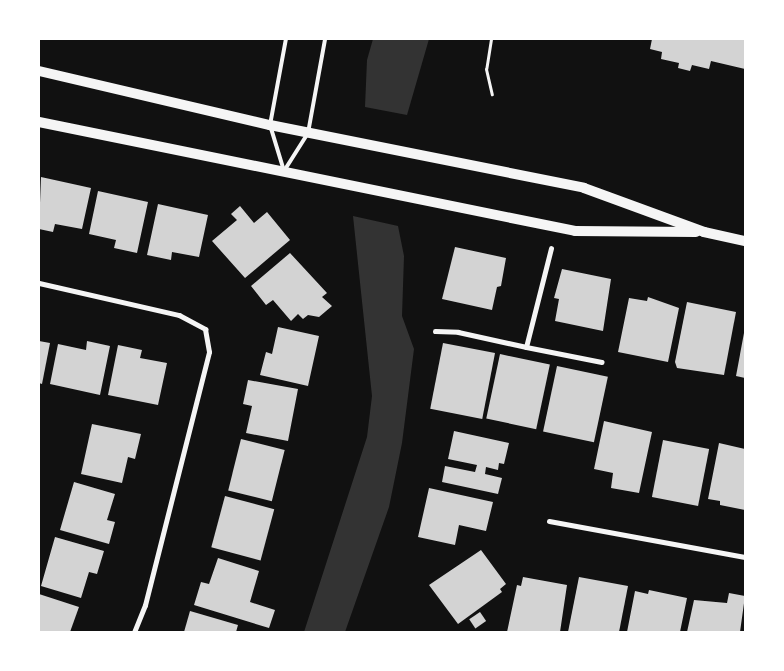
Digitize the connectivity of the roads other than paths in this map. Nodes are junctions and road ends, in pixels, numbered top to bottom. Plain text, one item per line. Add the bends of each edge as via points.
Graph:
1 (286, 39) edge
2 (325, 39) edge
3 (39, 71) edge
4 (39, 122) edge
5 (270, 125) junction
6 (308, 133) junction
7 (284, 171) junction
8 (704, 232) junction
9 (745, 241) edge
10 (551, 248) dead end
11 (39, 282) edge
12 (435, 331) dead end
13 (526, 346) junction
14 (602, 362) dead end
15 (550, 521) dead end
16 (745, 557) edge
17 (134, 632) edge

1 - 5 lane
2 - 6 lane
3 - 5 main road
4 - 7 main road
5 - 6 main road
5 - 7 lane
6 - 7 lane
6 - 8 main road via 584,188
7 - 8 main road via 575,231
8 - 9 main road
10 - 13 street
11 - 17 street via 179,315 205,329 208,352 144,605
12 - 13 street via 458,332
13 - 14 street
15 - 16 street

